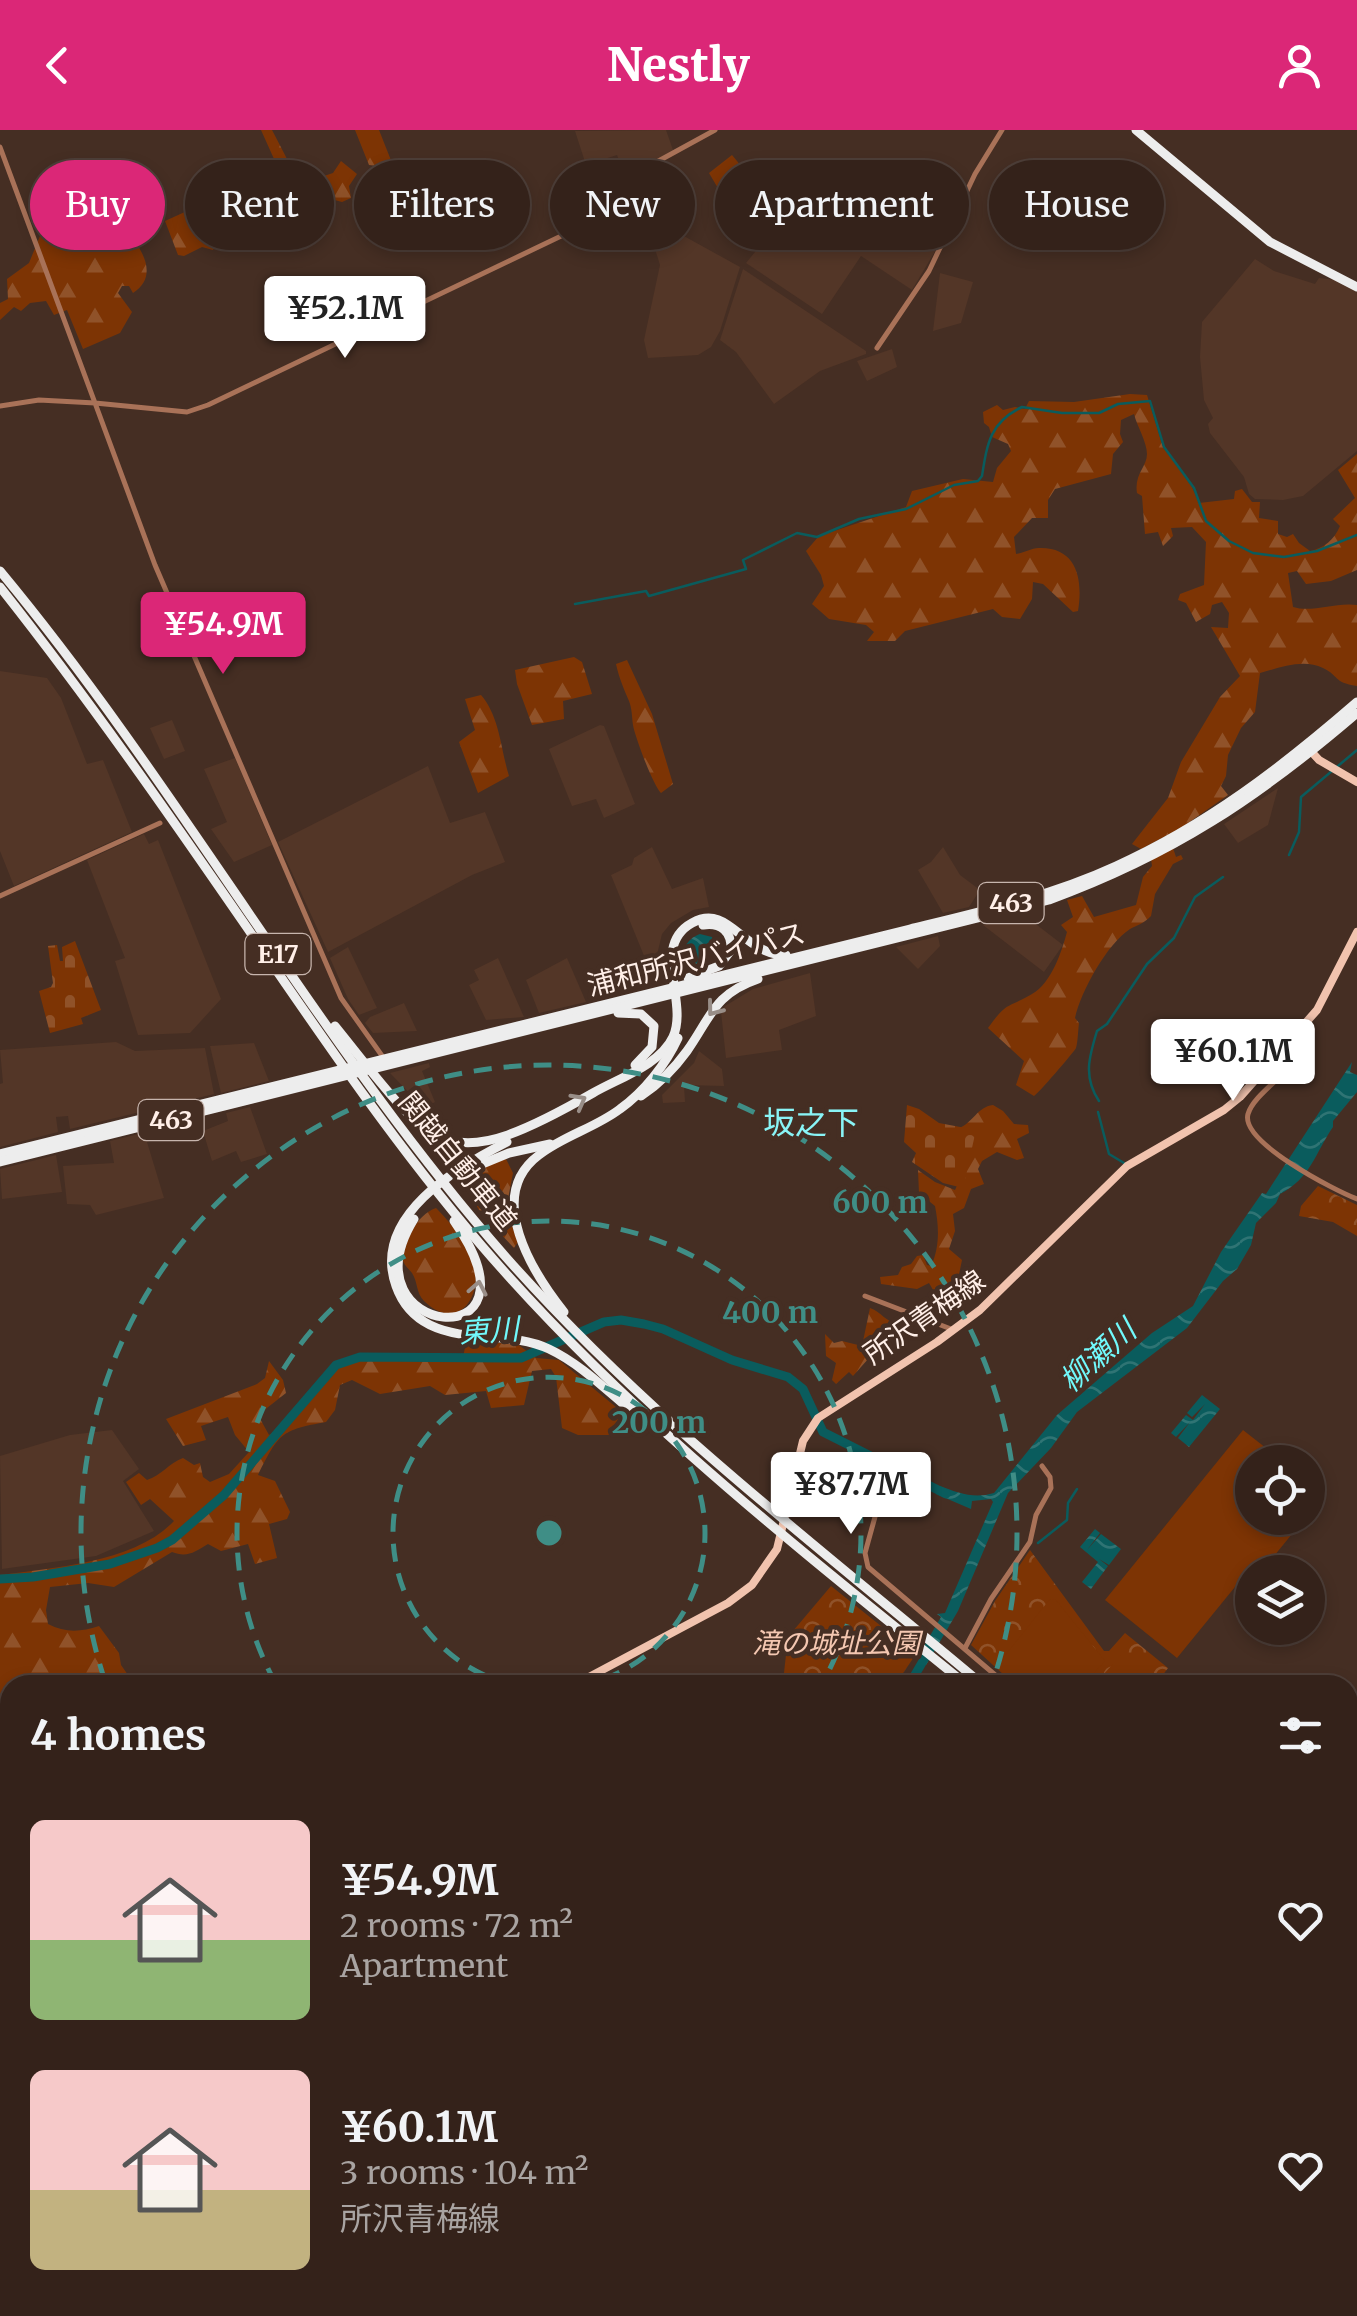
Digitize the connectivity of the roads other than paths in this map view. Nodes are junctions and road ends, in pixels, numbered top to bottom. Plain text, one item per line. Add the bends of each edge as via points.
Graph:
1 (715, 130) edge
2 (1002, 130) edge
3 (1136, 130) edge
4 (0, 147) edge
5 (1357, 287) edge
6 (877, 348) dead end
7 (94, 403) junction
8 (0, 406) edge
9 (0, 571) edge
10 (0, 588) edge
11 (1357, 702) edge
12 (1357, 713) edge
13 (1309, 749) junction
14 (1357, 782) edge
15 (160, 823) dead end
16 (0, 896) edge
17 (1357, 932) edge
18 (870, 939) junction
19 (832, 956) junction
20 (289, 970) junction
21 (685, 986) junction
22 (669, 990) junction
23 (575, 1019) junction
24 (1284, 1050) junction
25 (387, 1062) junction
26 (339, 1074) junction
27 (621, 1077) junction
28 (616, 1112) junction
29 (551, 1116) junction
30 (387, 1126) junction
31 (572, 1137) junction
32 (0, 1154) edge
33 (0, 1162) edge
34 (455, 1174) junction
35 (427, 1198) junction
36 (1357, 1199) edge
37 (866, 1296) dead end
38 (571, 1324) junction
39 (954, 1330) junction
40 (584, 1344) junction
41 (687, 1452) junction
42 (798, 1456) junction
43 (1042, 1466) dead end
44 (965, 1648) junction
45 (593, 1675) edge
46 (965, 1675) edge
47 (967, 1675) edge
48 (996, 1675) edge

1 - 7 street via 631,176 580,227 216,401 187,412
2 - 6 street via 929,271
3 - 5 highway via 1270,242
4 - 7 street
7 - 8 street
7 - 25 street via 155,564 341,998
9 - 20 highway, 関越自動車道 / E17 via 123,730
10 - 30 highway, 関越自動車道 / E17 via 131,761
11 - 13 highway, 浦和所沢バイパス / 463
12 - 13 highway, 浦和所沢バイパス / 463
13 - 14 main road
13 - 18 highway, 浦和所沢バイパス / 463 via 1210,816 1114,867 1004,905
13 - 19 highway, 浦和所沢バイパス / 463 via 1214,823 1117,874 1008,912
15 - 16 street
17 - 24 main road, 所沢青梅線 via 1321,1005
18 - 21 highway, 浦和所沢バイパス / 463
18 - 27 highway via 780,955 756,948 718,919 691,924 672,952 673,1036 656,1057
19 - 21 highway, 浦和所沢バイパス / 463
19 -> 28 highway via 730,992 676,1066
20 - 29 highway via 431,1134 480,1144
20 - 38 highway, 関越自動車道 / E17 via 418,1150
21 - 22 highway
21 - 28 highway via 727,959 731,941 723,928 704,925 682,940 680,1034 649,1081
22 - 23 highway, 浦和所沢バイパス / 463
22 - 25 highway, 浦和所沢バイパス / 463
23 - 25 highway, 浦和所沢バイパス / 463
23 - 27 highway via 636,1012 652,1022 652,1047
24 - 36 street via 1289,1068 1248,1114 1250,1131
24 - 39 main road, 所沢青梅線 via 1228,1108 1122,1170
25 - 26 highway, 浦和所沢バイパス / 463
26 - 32 highway, 浦和所沢バイパス / 463
26 - 33 highway, 浦和所沢バイパス / 463
29 -> 27 highway
28 - 31 highway
29 - 34 highway
35 -> 30 highway via 403,1240 401,1281 421,1310 457,1318 478,1299 477,1259
30 - 40 highway, 関越自動車道 / E17 via 558,1330
31 - 34 highway
31 - 38 highway via 528,1164 515,1207 531,1263
34 - 35 highway
35 - 41 highway via 402,1227 393,1252 393,1276 406,1305 444,1330 534,1343 564,1357
37 - 39 street
38 - 40 highway
39 - 42 main road, 所沢青梅線 via 824,1412
40 - 41 highway, 関越自動車道 / E17
40 - 47 highway, 関越自動車道 / E17
41 - 46 highway, 関越自動車道 / E17 via 900,1631
42 - 44 street via 833,1461 883,1488 865,1560 875,1576
42 - 45 main road, 所沢青梅線 via 779,1544 759,1578 736,1598
43 - 44 street via 1050,1488 1030,1542
44 - 48 street

